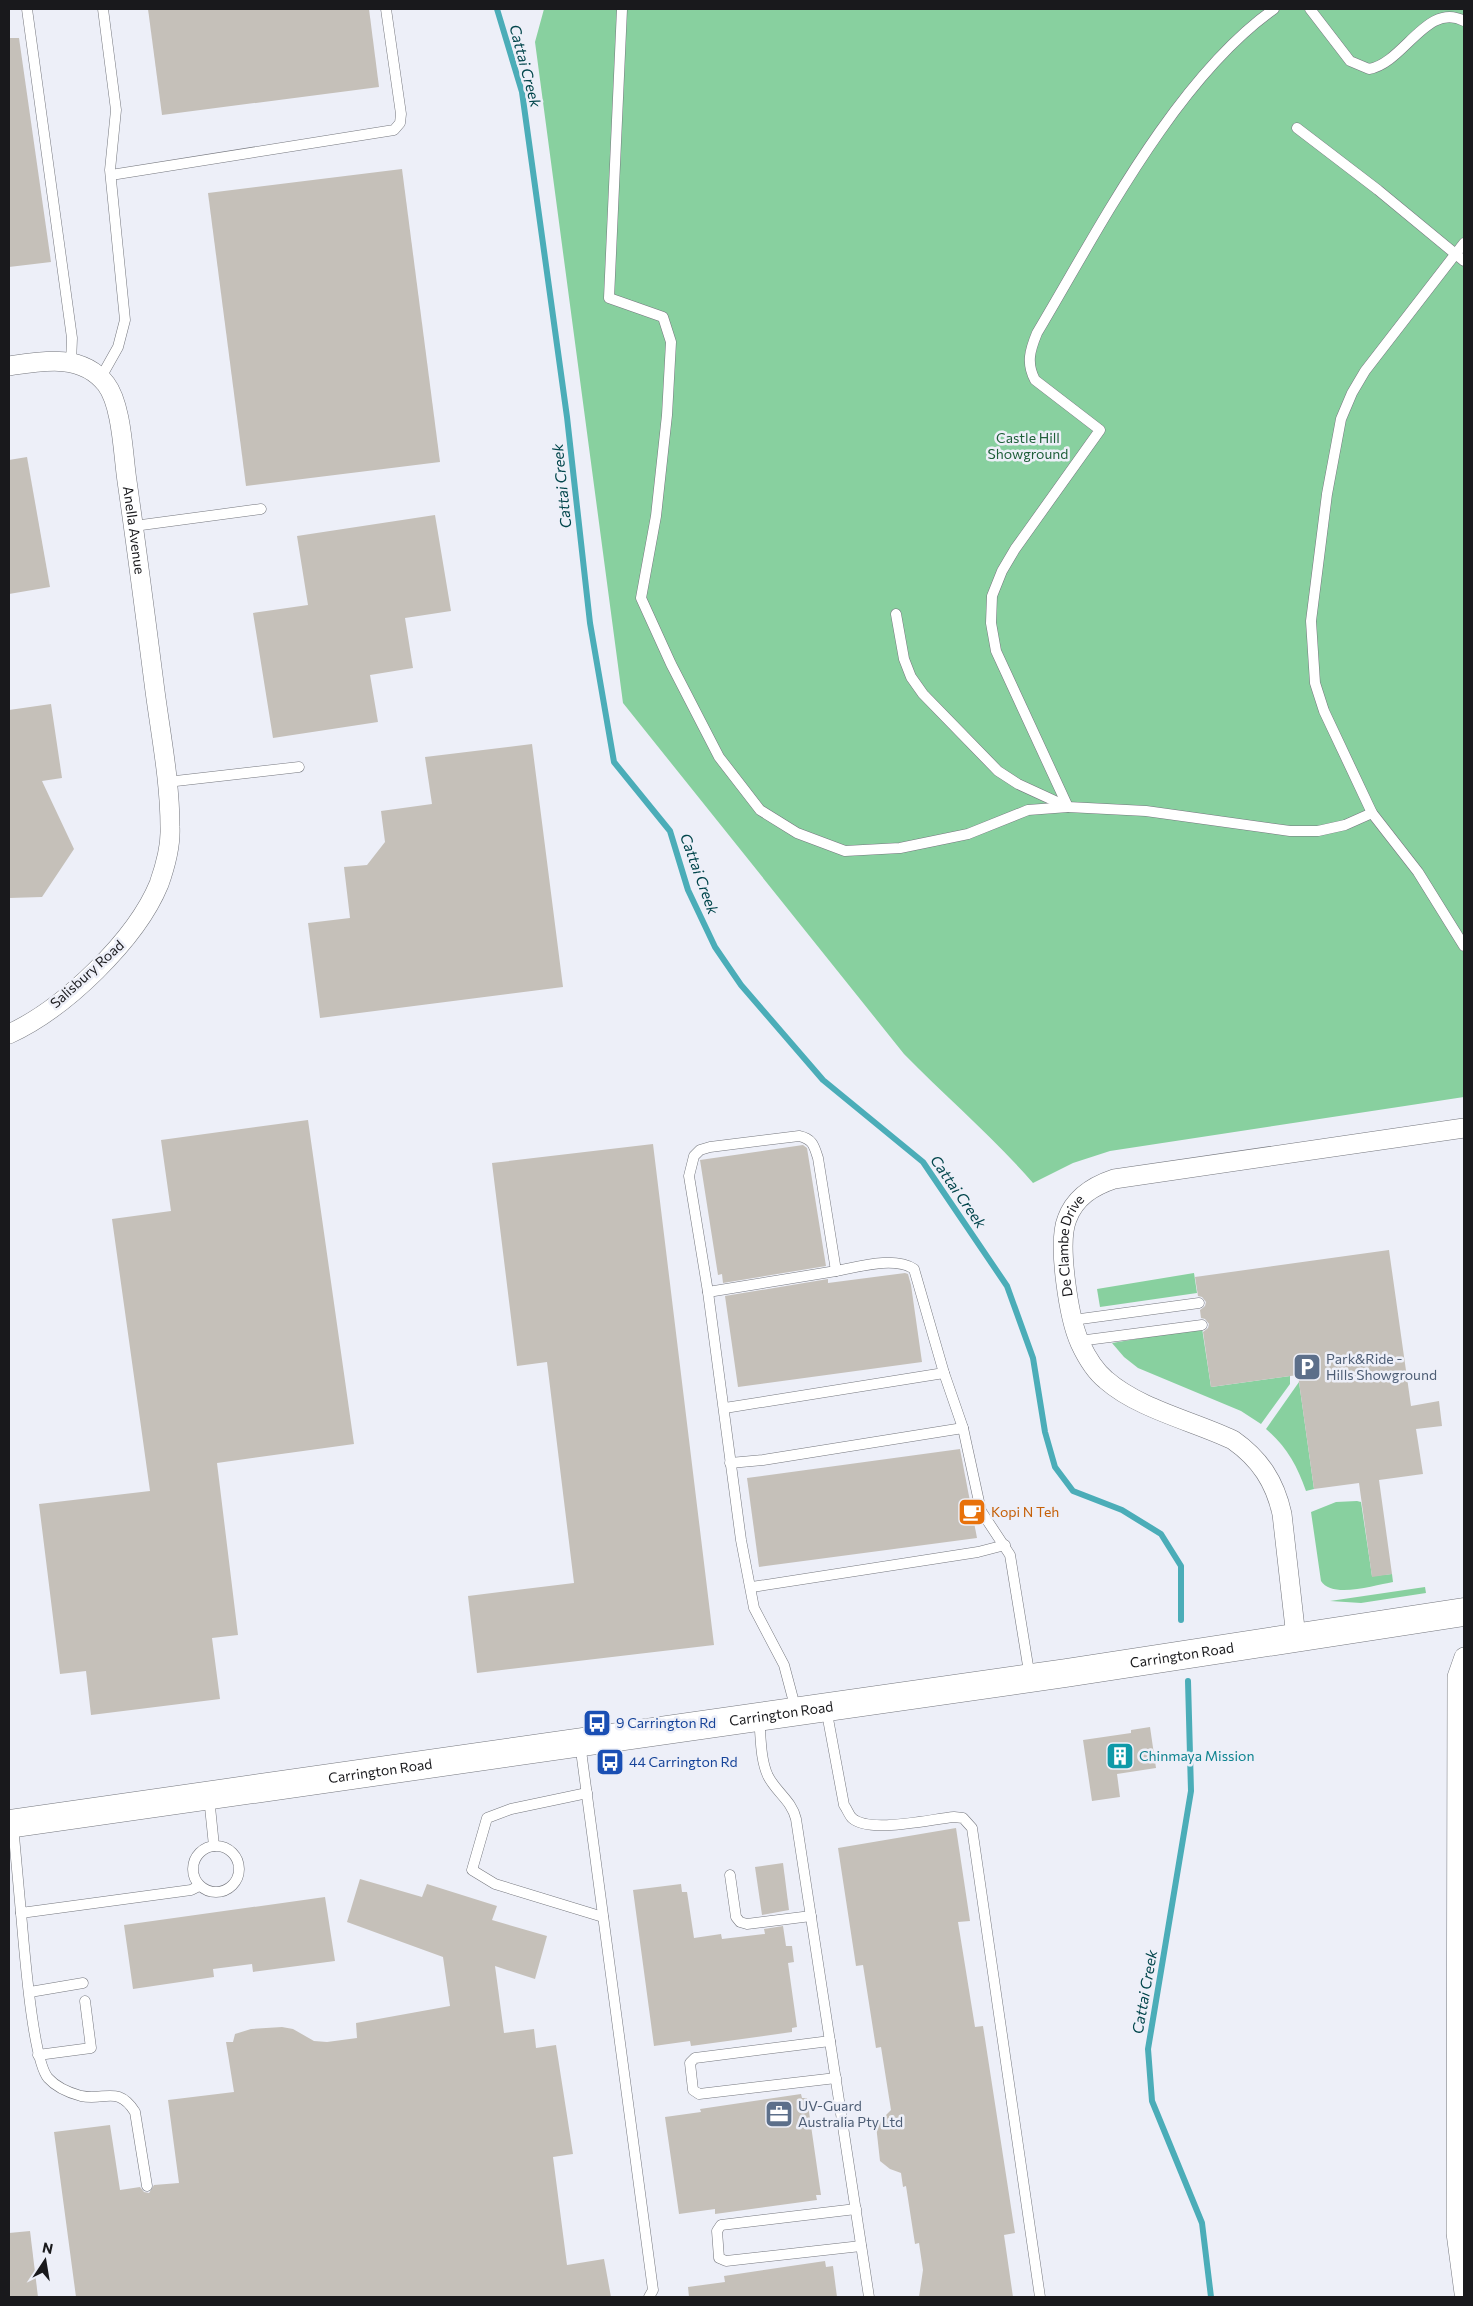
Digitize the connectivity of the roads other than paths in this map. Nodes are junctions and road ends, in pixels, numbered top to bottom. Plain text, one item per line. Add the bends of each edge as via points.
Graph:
1 (27, 9) edge
2 (103, 9) edge
3 (386, 9) edge
4 (622, 9) edge
5 (1274, 9) edge
6 (1310, 9) edge
7 (1464, 21) edge
8 (1297, 128) dead end
9 (111, 175) junction
10 (1464, 242) edge
11 (1455, 255) junction
12 (1464, 261) edge
13 (71, 363) junction
14 (9, 366) edge
15 (100, 379) junction
16 (261, 510) dead end
17 (134, 526) junction
18 (896, 614) dead end
19 (299, 767) dead end
20 (167, 782) junction
21 (1068, 807) junction
22 (1372, 813) junction
23 (1464, 946) edge
24 (9, 1034) edge
25 (1464, 1128) edge
26 (836, 1271) junction
27 (708, 1292) junction
28 (1199, 1302) dead end
29 (1073, 1320) junction
30 (1202, 1325) dead end
31 (1079, 1341) junction
32 (944, 1373) junction
33 (725, 1408) junction
34 (964, 1428) junction
35 (730, 1463) junction
36 (1005, 1545) junction
37 (752, 1588) junction
38 (1464, 1612) edge
39 (1296, 1638) junction
40 (1464, 1657) edge
41 (1030, 1678) junction
42 (826, 1707) junction
43 (796, 1711) junction
44 (759, 1717) junction
45 (580, 1742) junction
46 (586, 1793) junction
47 (209, 1796) junction
48 (11, 1824) edge
49 (214, 1846) junction
50 (730, 1875) dead end
51 (199, 1886) junction
52 (21, 1913) junction
53 (811, 1916) junction
54 (603, 1917) junction
55 (83, 1982) dead end
56 (30, 1992) junction
57 (85, 2001) dead end
58 (830, 2041) junction
59 (38, 2055) junction
60 (836, 2078) junction
61 (147, 2186) dead end
62 (856, 2209) junction
63 (862, 2246) junction
64 (1464, 2293) edge
65 (649, 2297) edge
66 (869, 2297) edge
67 (1040, 2297) edge

1 - 13 lane via 72,338
2 - 9 lane via 116,110
3 - 9 lane via 401,114 400,124 394,130
4 - 21 lane via 609,298 663,317 671,342 668,415 641,598 719,757 760,810 797,834 845,851 900,848 968,834 1028,810
5 - 21 lane via 1236,41 1169,120 1135,170 1031,347 1030,369 1035,380 1100,430 1015,548 992,596 991,623 996,651
6 - 7 lane via 1350,61 1369,69 1387,63 1440,17
8 - 11 lane
9 - 15 lane via 125,320 118,347
10 - 11 lane
11 - 12 lane
11 - 22 lane via 1352,392 1341,419 1327,494 1311,621 1315,683 1324,711
13 - 14 street, Anella Avenue via 43,361
13 - 15 street, Anella Avenue
15 - 17 street, Anella Avenue via 106,384 115,404
16 - 17 lane
17 - 20 street, Anella Avenue
18 - 21 lane via 904,660 923,694 998,772
19 - 20 lane
20 - 24 street, Salisbury Road via 170,829 167,854 159,883 144,913 125,940 96,970 62,1000
21 - 22 lane via 1146,811 1290,831 1328,829
22 - 23 lane via 1418,872
25 - 29 street, De Clambe Drive via 1131,1176 1100,1184 1075,1203 1062,1234
26 - 27 lane
26 - 27 lane via 814,1143 799,1136 710,1147 694,1156 689,1176
26 - 32 lane via 894,1264 914,1269
27 - 33 lane
28 - 29 lane
29 - 31 street, De Clambe Drive
30 - 31 lane
31 - 39 street, De Clambe Drive via 1104,1379 1121,1392 1233,1440 1260,1464 1278,1496 1282,1514
32 - 33 lane
32 - 34 lane
33 - 35 lane
34 - 35 lane
34 - 36 lane via 981,1511
35 - 37 lane via 741,1540
36 - 37 lane
36 - 41 lane via 1017,1590
37 - 43 lane via 754,1608 784,1665
38 - 39 main road, Carrington Road
39 - 41 main road, Carrington Road
40 - 64 street via 1457,1677 1456,2233
41 - 42 main road, Carrington Road
42 - 43 main road, Carrington Road
42 - 67 lane via 844,1805 852,1818 865,1825 881,1826 954,1817 963,1818 972,1828
43 - 44 main road, Carrington Road
44 - 45 main road, Carrington Road
44 - 53 lane via 764,1764 769,1777 794,1810
45 - 46 lane
45 - 47 main road, Carrington Road
46 - 54 lane
46 - 54 lane via 511,1809 487,1818 472,1870 495,1884
47 - 48 main road, Carrington Road
47 - 49 lane
48 - 52 lane
49 - 51 lane via 200,1852 196,1858 193,1873
49 - 51 lane via 222,1846 235,1855 239,1862 238,1878 234,1885 220,1892
50 - 53 lane via 736,1917 740,1922
51 - 52 lane via 191,1890
52 - 56 lane
53 - 58 lane
54 - 65 lane via 653,2290
55 - 56 lane
56 - 59 lane
57 - 59 lane via 91,2048
58 - 60 lane
58 - 60 lane via 695,2058 690,2063 693,2090 699,2094
59 - 61 lane via 48,2077 69,2092 83,2096 116,2096 130,2104 135,2112
60 - 62 lane
62 - 63 lane
62 - 63 lane via 721,2225 717,2231 719,2258 726,2262
63 - 66 lane

